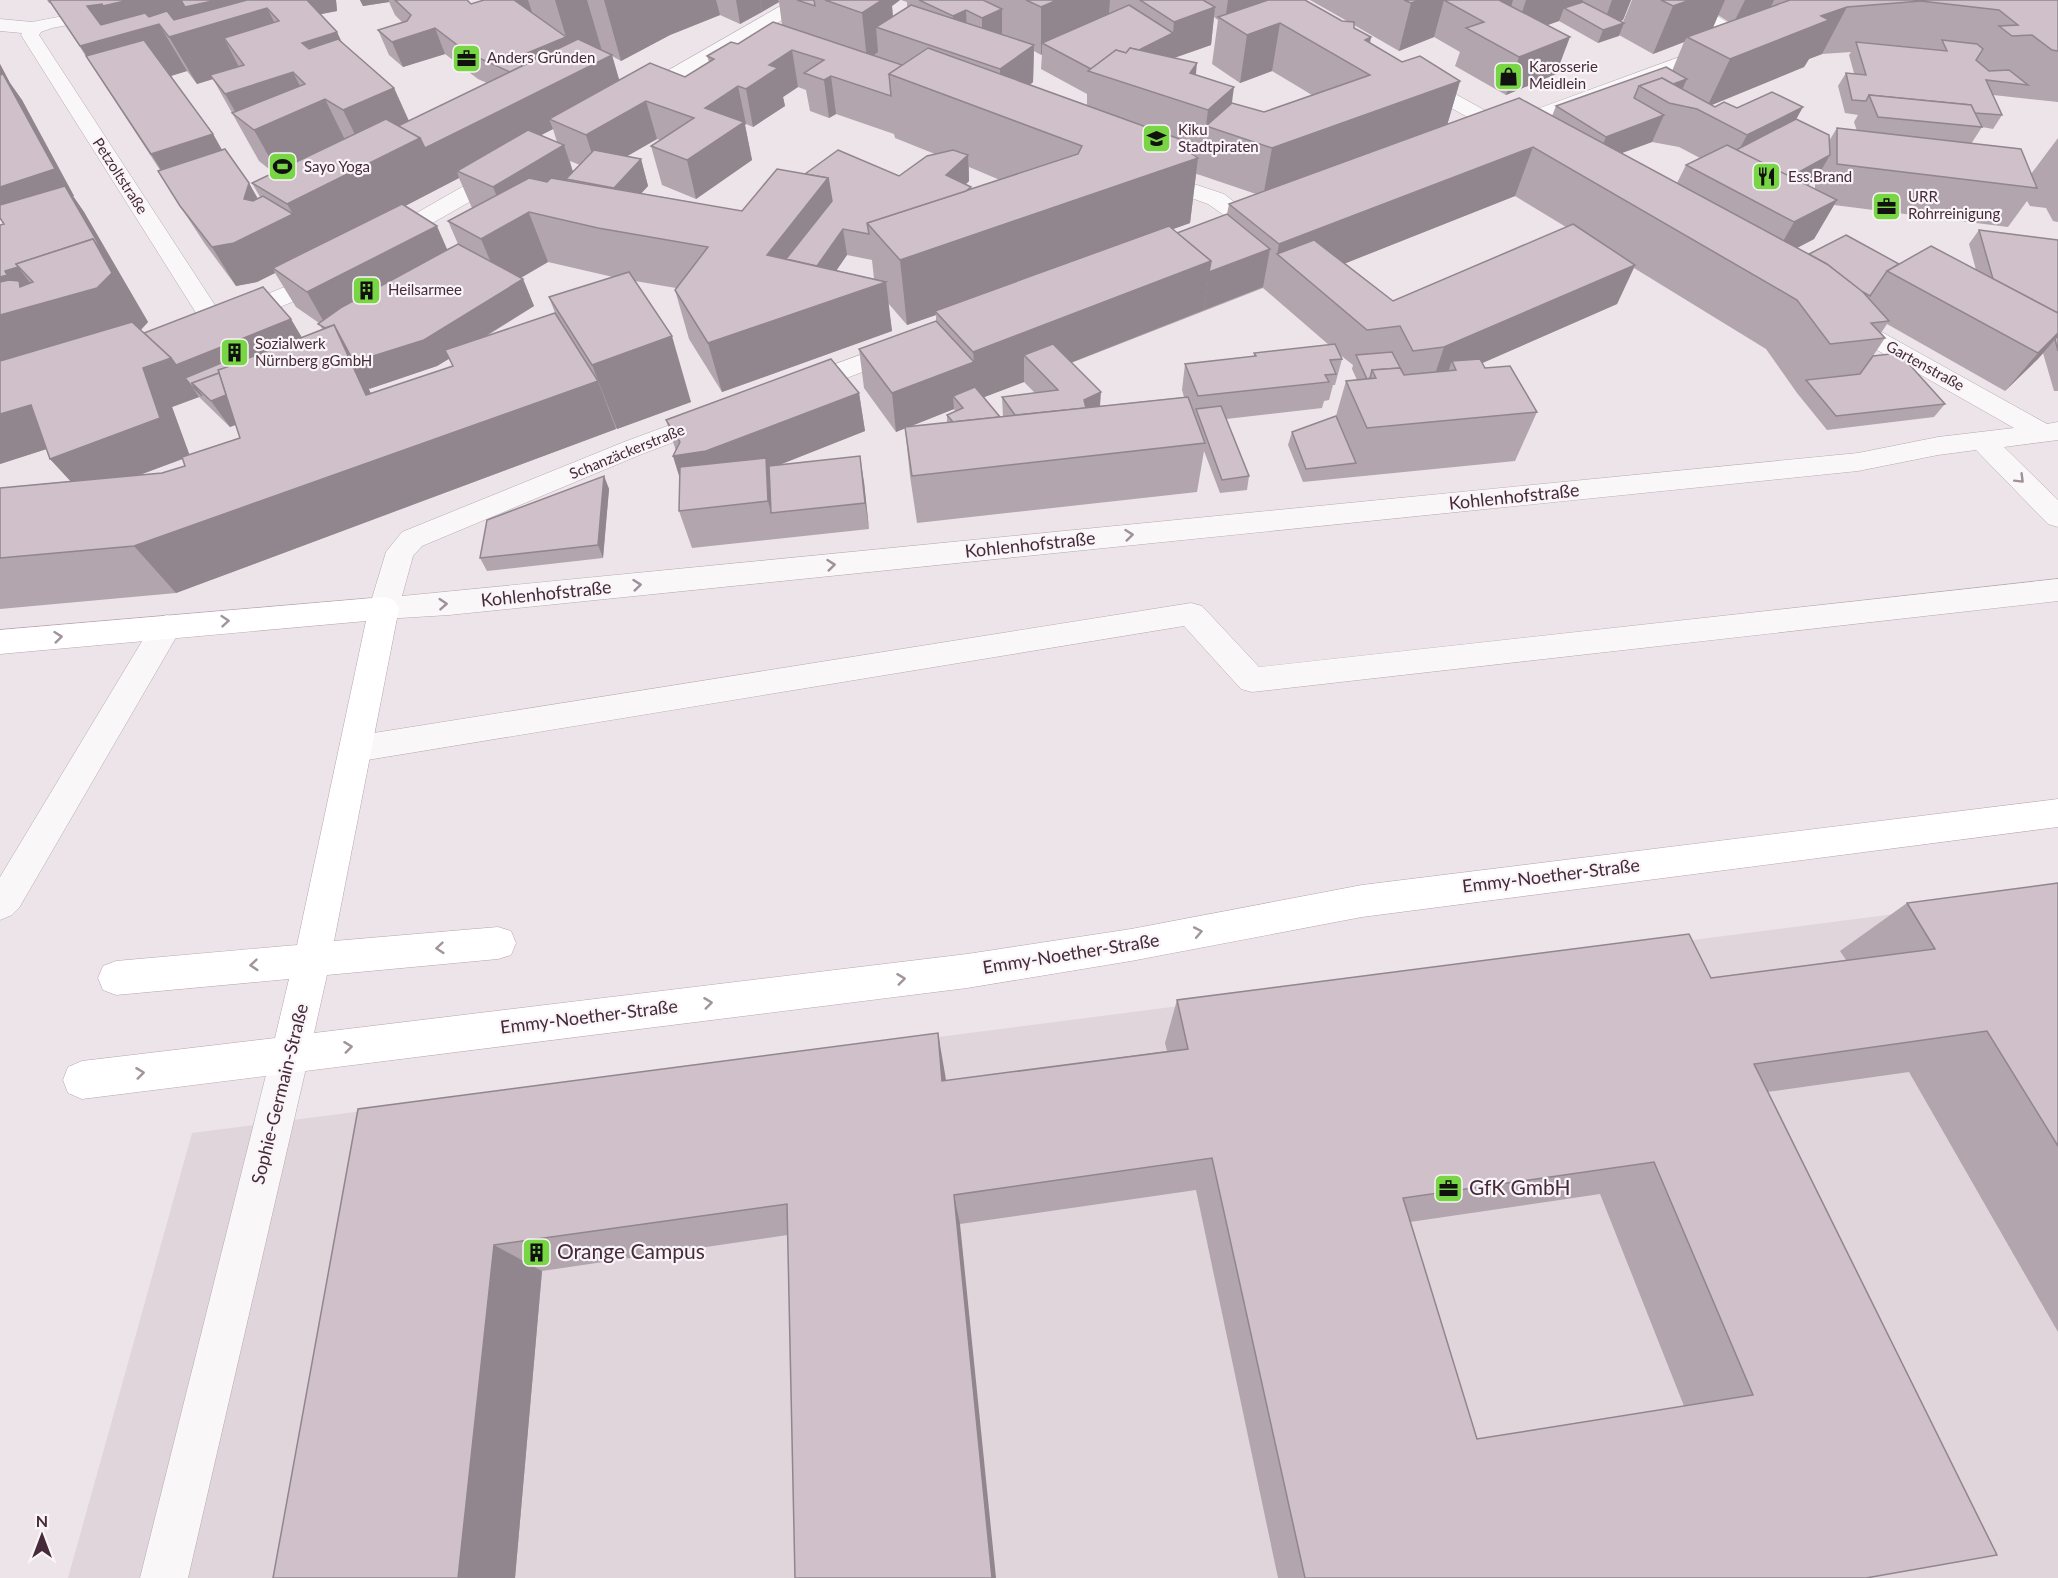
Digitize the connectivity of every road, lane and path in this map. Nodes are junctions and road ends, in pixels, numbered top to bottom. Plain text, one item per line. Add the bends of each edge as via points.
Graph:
1 (176, 0) edge
2 (804, 0) edge
3 (1678, 0) edge
4 (0, 25) edge
5 (34, 28) junction
6 (1765, 32) edge
7 (747, 33) junction
8 (1743, 40) junction
9 (769, 41) edge
10 (1400, 70) edge
11 (620, 106) edge
12 (1503, 129) junction
13 (1480, 137) edge
14 (1534, 147) edge
15 (527, 159) edge
16 (1138, 171) edge
17 (1245, 219) edge
18 (372, 248) edge
19 (341, 266) edge
20 (1827, 311) edge
21 (922, 340) edge
22 (778, 394) edge
23 (733, 411) edge
24 (2050, 431) edge
25 (1982, 441) junction
26 (2058, 517) edge
27 (2058, 590) edge
28 (384, 608) junction
29 (167, 626) junction
30 (0, 642) edge
31 (355, 749) junction
32 (2058, 813) edge
33 (0, 904) edge
34 (498, 943) dead end
35 (312, 960) junction
36 (116, 978) dead end
37 (290, 1054) junction
38 (82, 1080) dead end
39 (164, 1578) edge

1 - 5 street
2 - 7 street
3 - 8 street
4 - 5 street
5 - 19 street, Petzoltstraße via 30,36 205,328 300,289
6 - 8 street
7 - 9 street
7 - 11 street
8 - 12 street
10 - 12 street
12 - 13 street
12 - 14 street
15 - 18 street
16 - 17 street via 1216,199
20 - 24 street, Gartenstraße
21 - 22 street
23 - 28 street, Schanzäckerstraße via 412,539 400,552
24 - 25 street, Kohlenhofstraße
25 -> 26 street
28 -> 25 street, Kohlenhofstraße via 1858,462
27 - 31 street via 1252,680 1191,614
29 -> 28 main road, Kohlenhofstraße
28 - 31 main road, Sophie-Germain-Straße
30 -> 29 main road, Kohlenhofstraße
29 - 33 street
31 - 35 main road, Sophie-Germain-Straße
37 -> 32 main road, Emmy-Noether-Straße via 967,971 1373,900
34 -> 35 main road
35 -> 36 main road
35 - 37 main road, Sophie-Germain-Straße
38 -> 37 main road, Emmy-Noether-Straße
37 - 39 street, Sophie-Germain-Straße

